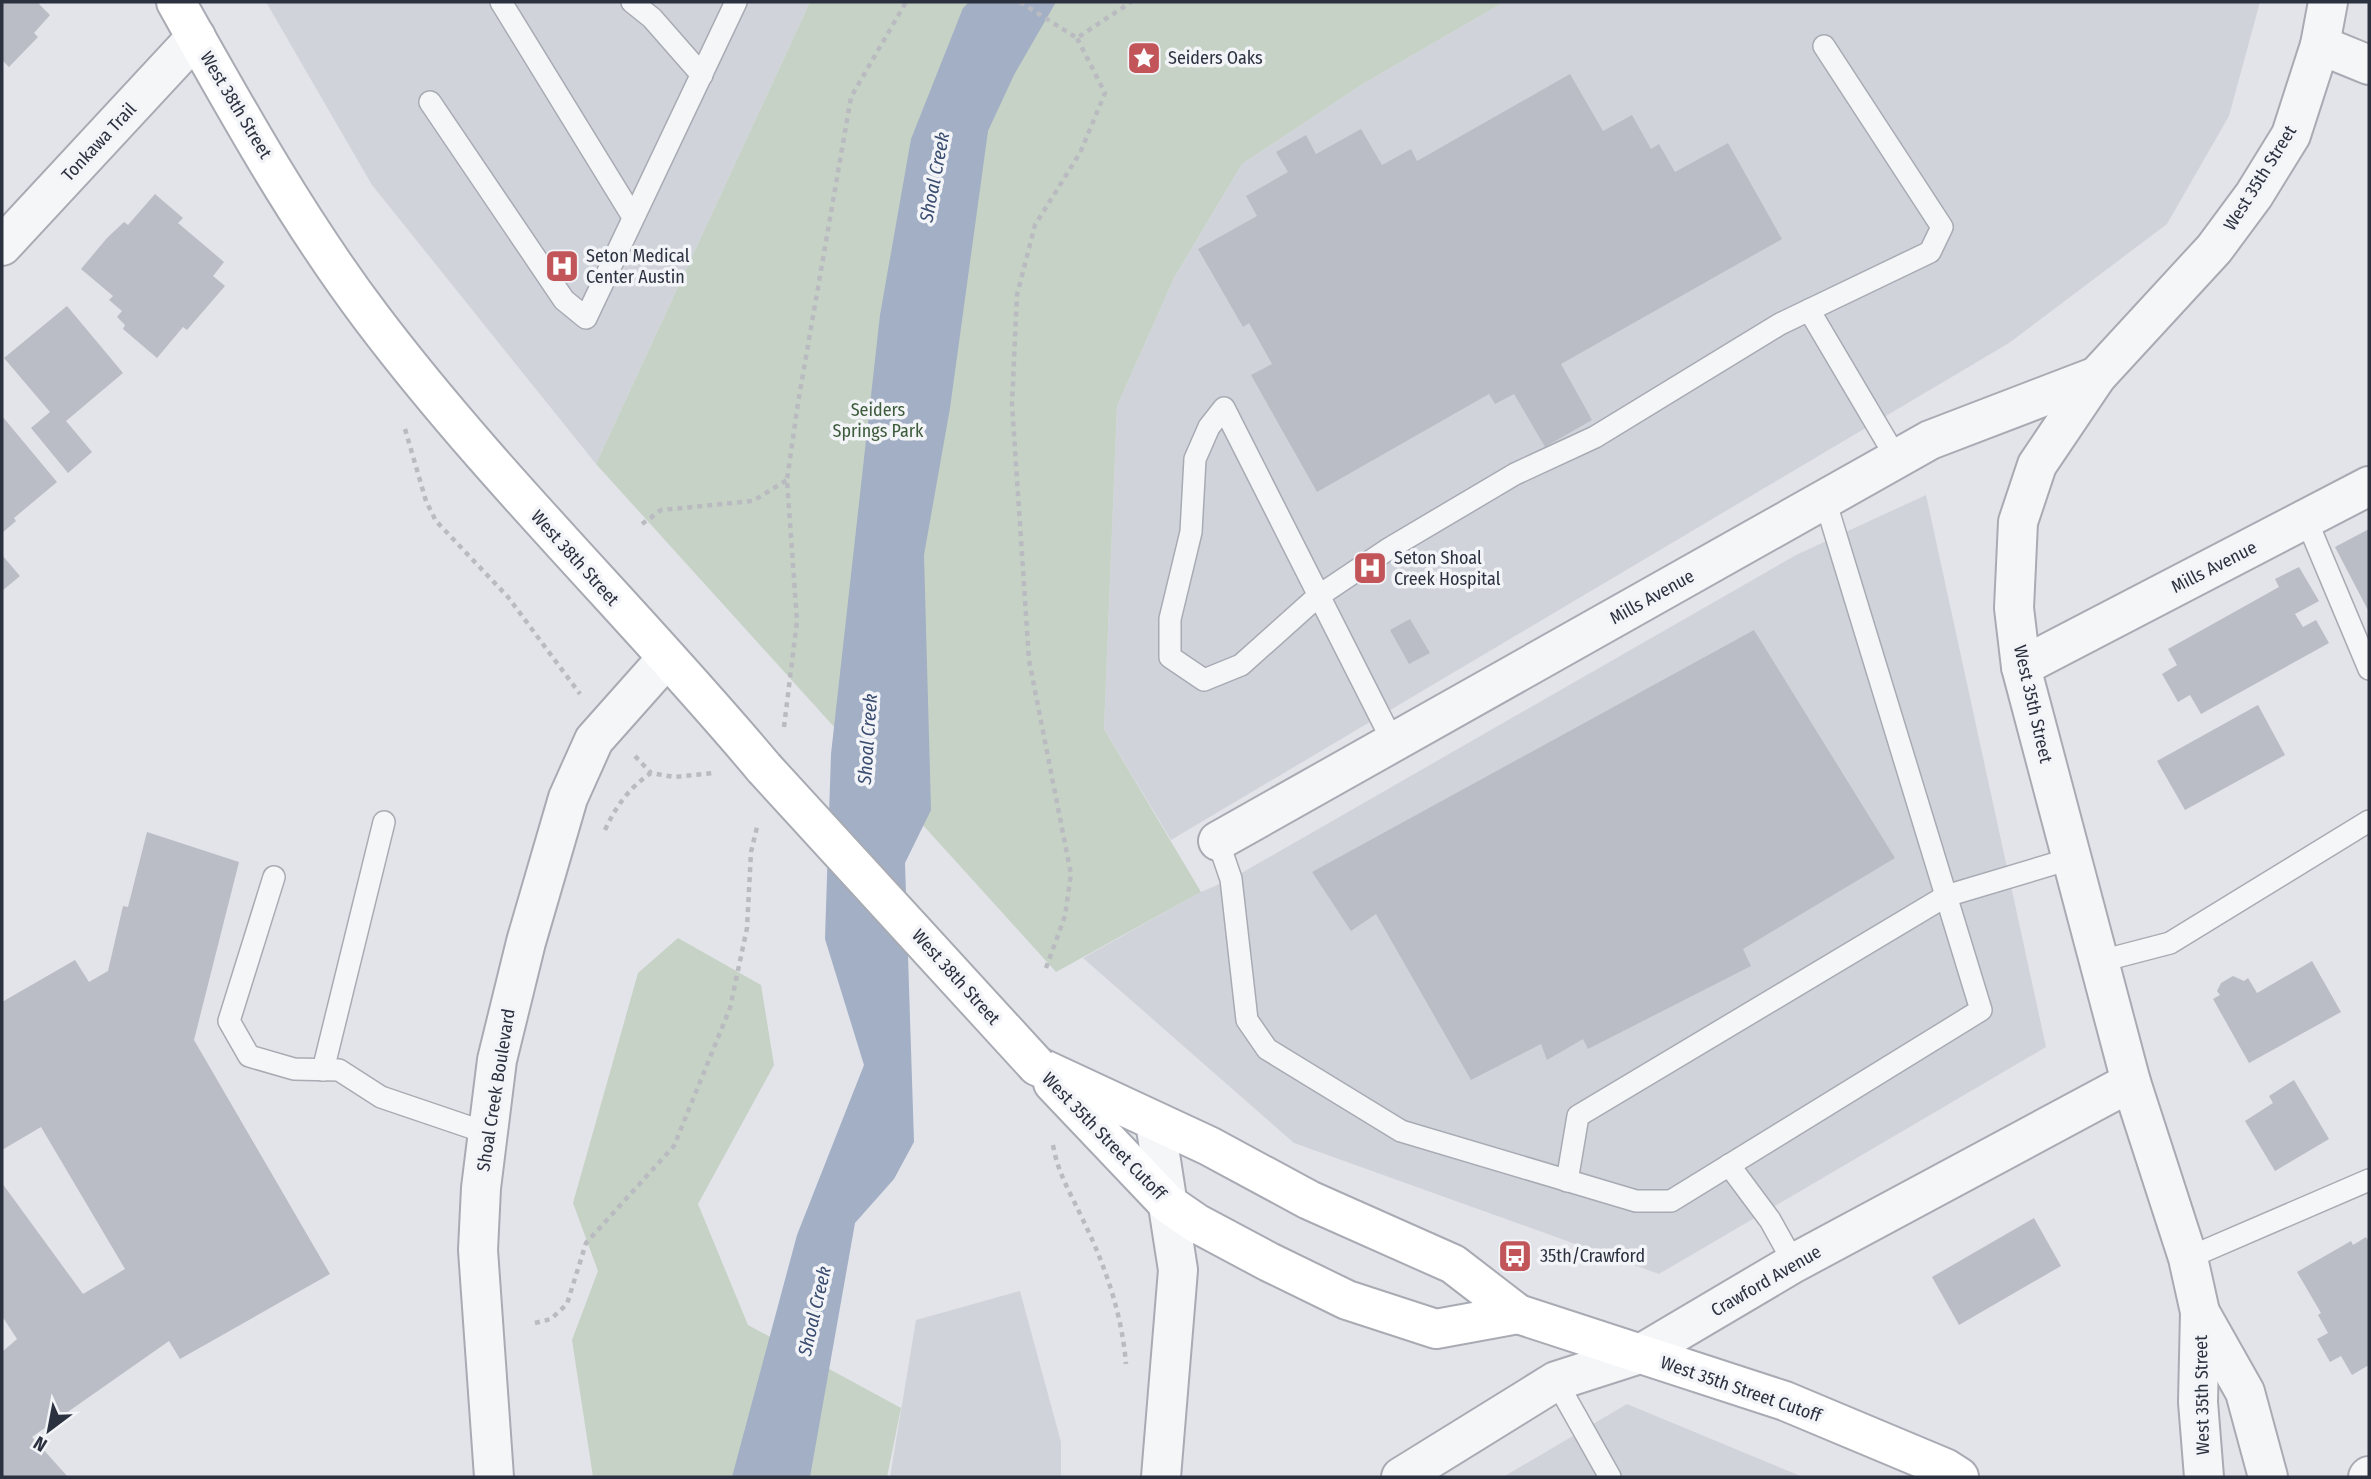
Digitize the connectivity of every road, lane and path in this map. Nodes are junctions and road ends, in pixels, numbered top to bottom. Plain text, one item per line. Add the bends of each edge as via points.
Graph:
1 (176, 2) edge
2 (500, 2) edge
3 (632, 2) edge
4 (736, 2) edge
5 (906, 2) edge
6 (1020, 2) edge
7 (1131, 2) edge
8 (2328, 2) edge
9 (196, 37) junction
10 (1077, 38) junction
11 (2320, 45) junction
12 (1824, 46) dead end
13 (2369, 65) edge
14 (702, 75) junction
15 (430, 102) dead end
16 (633, 217) junction
17 (2, 246) edge
18 (1809, 310) junction
19 (2097, 376) junction
20 (403, 422) dead end
21 (1897, 459) junction
22 (787, 480) junction
23 (2369, 486) edge
24 (1825, 499) junction
25 (2306, 519) junction
26 (642, 524) dead end
27 (1318, 597) junction
28 (666, 659) junction
29 (2021, 667) junction
30 (2369, 668) edge
31 (579, 692) dead end
32 (1393, 742) junction
33 (632, 752) dead end
34 (772, 754) junction
35 (651, 773) junction
36 (761, 814) dead end
37 (2369, 821) edge
38 (384, 822) dead end
39 (595, 838) dead end
40 (1218, 841) joint
41 (2073, 858) junction
42 (274, 877) dead end
43 (1946, 896) junction
44 (2101, 961) junction
45 (1046, 968) dead end
46 (1037, 1066) junction
47 (323, 1070) junction
48 (2131, 1082) junction
49 (1154, 1122) junction
50 (487, 1133) junction
51 (1050, 1133) dead end
52 (1729, 1165) junction
53 (2369, 1180) edge
54 (1567, 1181) junction
55 (1167, 1203) junction
56 (2188, 1258) junction
57 (1794, 1263) junction
58 (2200, 1312) junction
59 (1518, 1314) junction
60 (535, 1323) dead end
61 (1640, 1354) junction
62 (1126, 1375) dead end
63 (1556, 1381) junction
64 (1948, 1474) edge
65 (490, 1476) edge
66 (1161, 1477) edge
67 (1401, 1477) edge
68 (1610, 1477) edge
69 (2204, 1477) edge
70 (2268, 1477) edge

1 - 9 main road, West 38th Street
2 - 16 lane
3 - 14 lane
4 - 14 lane
5 - 22 path via 851,97
6 - 10 path
7 - 10 path
8 - 11 street, West 35th Street
9 - 17 street, Tonkawa Trail
9 - 28 main road, West 38th Street via 314,237 371,317 503,477
10 - 45 path via 1105,93 1080,153 1035,225 1017,295 1012,404 1029,660 1071,874 1065,916
11 - 13 street
11 - 19 street, West 35th Street via 2291,135 2254,195 2214,249
12 - 18 lane via 1942,228 1930,252
14 - 16 lane
15 - 16 lane via 564,300 586,318
18 - 21 lane
18 - 27 lane via 1595,437 1515,474
19 - 21 street, Mills Avenue via 1930,440
19 - 29 street, West 35th Street via 2037,465 2018,522 2014,608
20 - 31 path via 436,521 508,597
21 - 24 street, Mills Avenue
22 - 26 path via 753,501 660,510
22 - 34 path via 797,621
23 - 25 street, Mills Avenue
24 - 32 street, Mills Avenue
24 - 43 lane
25 - 29 street, Mills Avenue
25 - 30 lane
27 - 27 lane via 1300,562 1224,408 1209,427 1195,459 1191,532 1170,619 1170,657 1204,680 1241,665
27 - 32 lane
28 - 34 main road, West 38th Street
28 - 50 street, Shoal Creek Boulevard via 593,740 568,798 509,1004
29 - 41 street, West 35th Street
32 - 40 street, Mills Avenue
33 - 35 path
34 - 35 path via 674,777
34 - 46 main road, West 38th Street, bridge
35 - 39 path via 633,786
36 - 60 path via 751,852 747,928 730,1008 674,1146 586,1243 566,1304 551,1319
37 - 44 lane via 2170,943
38 - 47 lane
40 - 54 lane via 1231,879 1247,1020 1267,1049 1401,1131
41 - 43 lane
41 - 44 street, West 35th Street
42 - 47 lane via 229,1021 249,1056 294,1069
43 - 52 lane via 1981,1010
43 - 54 lane via 1578,1116
44 - 48 street, West 35th Street
46 - 49 main road, West 35th Street Cutoff
46 - 55 main road, West 35th Street Cutoff
47 - 50 lane via 339,1070 381,1097
48 - 56 street, West 35th Street
48 - 57 street, Crawford Avenue
49 - 55 street
49 - 59 main road, West 35th Street Cutoff via 1309,1200 1454,1264
50 - 65 street, Shoal Creek Boulevard via 478,1250
51 - 62 path via 1058,1173 1113,1295 1124,1337
52 - 54 lane via 1671,1201 1636,1201
52 - 57 lane via 1770,1220
53 - 56 lane
55 - 59 main road, West 35th Street Cutoff via 1220,1236 1336,1295 1410,1321 1436,1329
55 - 66 street via 1178,1270
56 - 58 street, West 35th Street
57 - 61 street, Crawford Avenue
58 - 69 street, West 35th Street via 2198,1402
58 - 70 street, West 35th Street via 2245,1392
59 - 61 main road, West 35th Street Cutoff
61 - 63 street, Crawford Avenue
61 - 64 main road, West 35th Street Cutoff via 1785,1401
63 - 67 street, Crawford Avenue
63 - 68 lane

